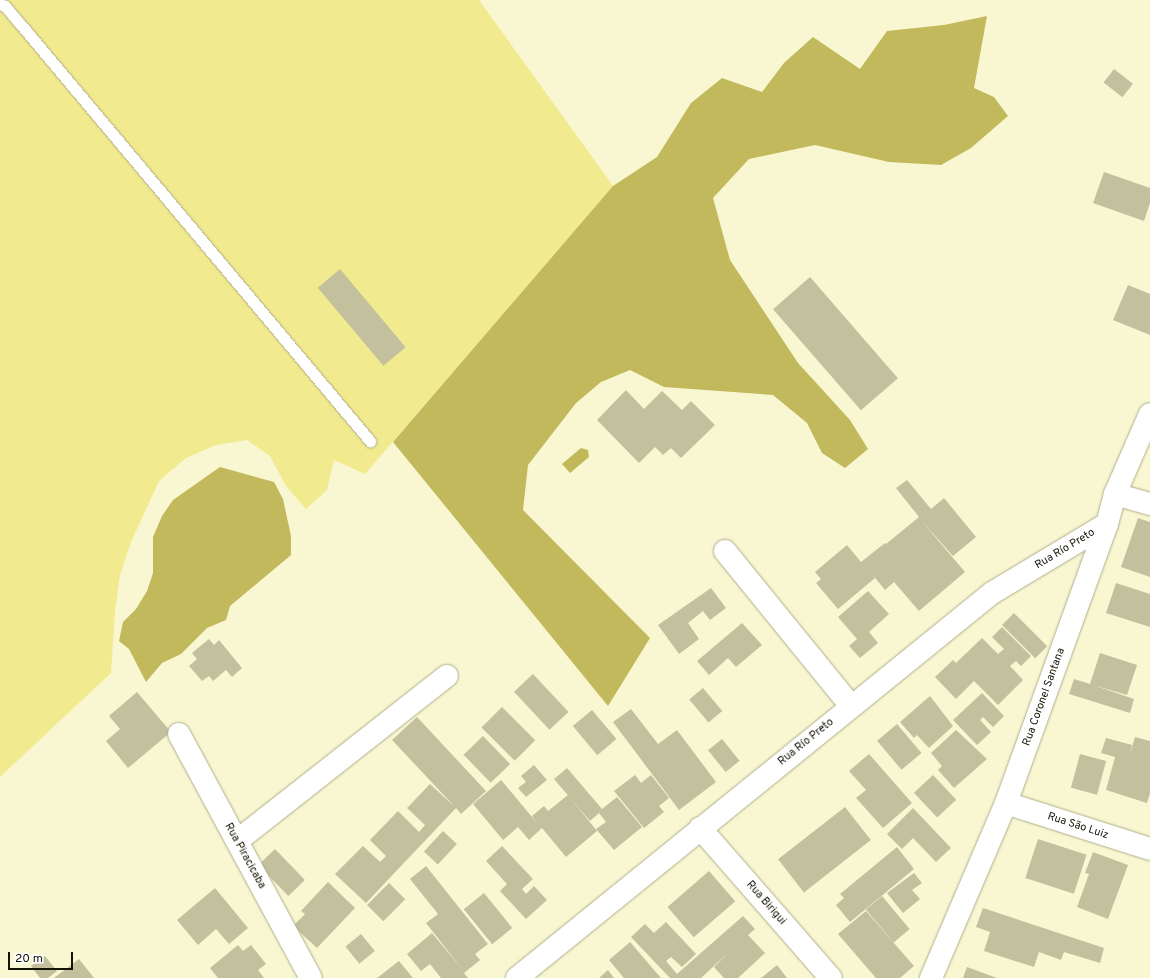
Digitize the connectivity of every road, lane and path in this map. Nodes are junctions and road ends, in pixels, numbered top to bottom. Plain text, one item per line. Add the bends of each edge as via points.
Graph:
1 (0, 4) edge
2 (1150, 414) edge
3 (370, 441) dead end
4 (1115, 494) junction
5 (1150, 504) edge
6 (1107, 524) junction
7 (726, 551) dead end
8 (447, 676) dead end
9 (851, 706) junction
10 (179, 734) dead end
11 (1006, 802) junction
12 (700, 828) junction
13 (237, 841) junction
14 (1150, 849) edge
15 (311, 978) edge
16 (517, 978) edge
17 (831, 978) edge
18 (931, 978) edge

1 - 3 lane via 5,6 22,26
2 - 4 street, Rua Coronel Santana
4 - 5 street
4 - 6 street, Rua Coronel Santana
6 - 9 street, Rua Río Preto via 992,593
6 - 11 street, Rua Coronel Santana
7 - 9 street
8 - 13 street
9 - 12 street, Rua Río Preto
10 - 13 street, Rua Piracicaba
11 - 14 street, Rua São Luiz
11 - 18 street, Rua Coronel Santana
12 - 16 street, Rua Río Preto
12 - 17 street, Rua Birigui
13 - 15 street, Rua Piracicaba

